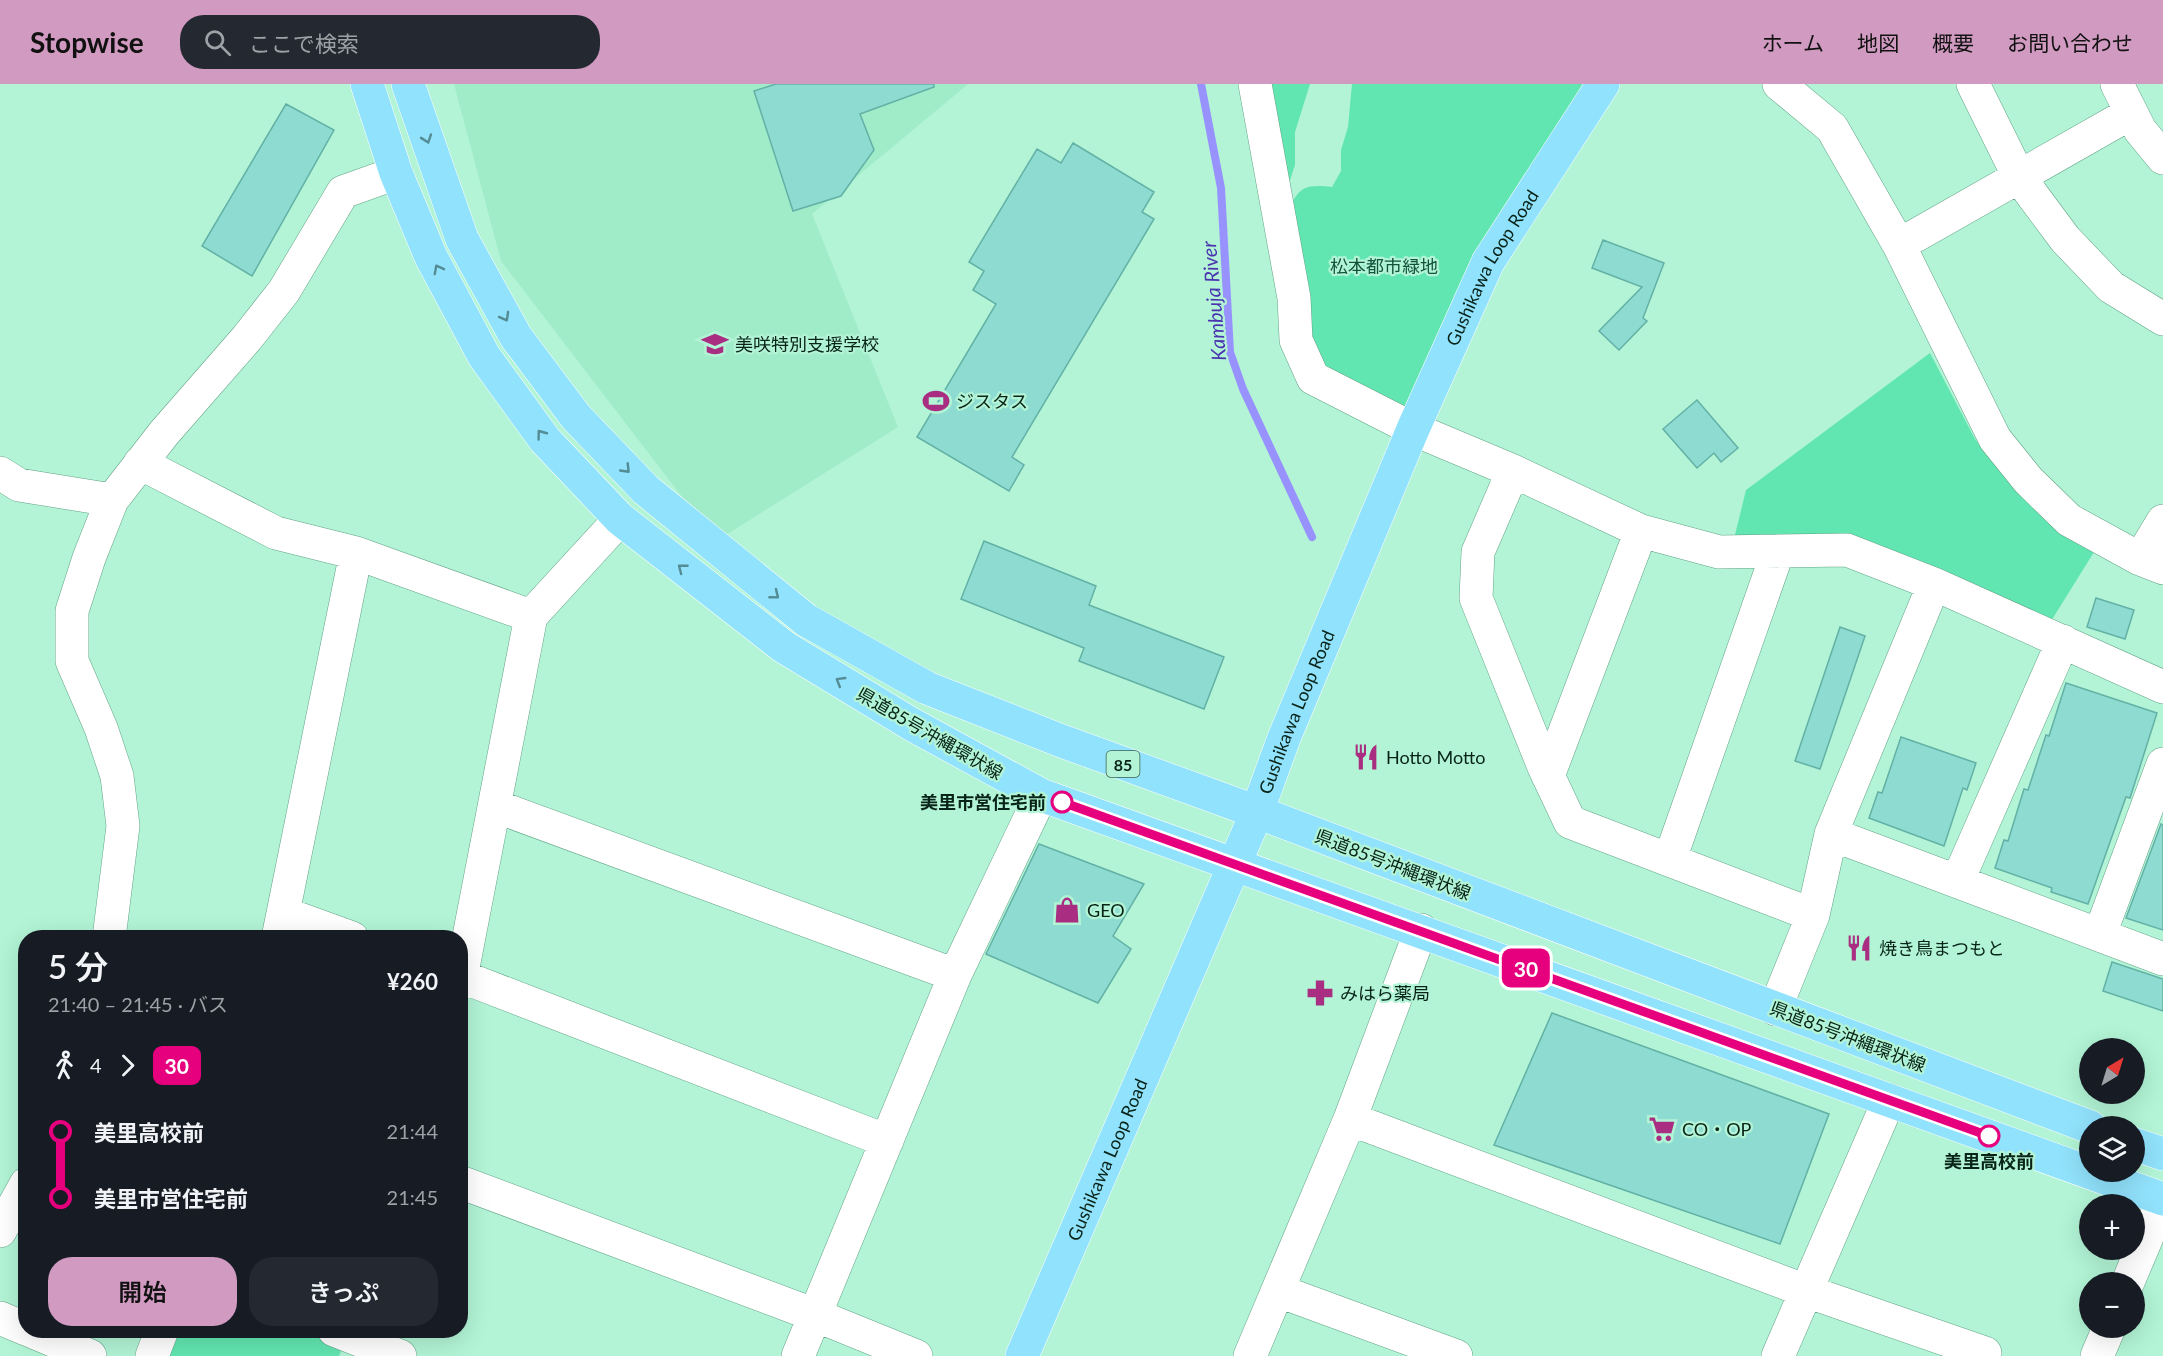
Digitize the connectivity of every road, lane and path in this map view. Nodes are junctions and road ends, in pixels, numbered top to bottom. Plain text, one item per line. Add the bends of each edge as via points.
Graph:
1 (367, 84) edge
2 (408, 84) edge
3 (1255, 84) edge
4 (1603, 84) edge
5 (1779, 84) edge
6 (1973, 84) edge
7 (2117, 84) edge
8 (2131, 113) junction
9 (2163, 159) edge
10 (396, 173) junction
11 (2019, 177) junction
12 (1899, 244) junction
13 (2163, 319) edge
14 (1413, 429) junction
15 (141, 463) junction
16 (1514, 471) junction
17 (0, 473) edge
18 (112, 500) junction
19 (620, 519) junction
20 (2163, 521) edge
21 (1641, 531) junction
22 (1779, 551) junction
23 (356, 553) junction
24 (2152, 563) edge
25 (1934, 584) junction
26 (531, 616) junction
27 (2063, 641) junction
28 (2163, 687) edge
29 (2163, 764) edge
30 (1548, 777) junction
31 (1041, 795) junction
32 (495, 806) junction
33 (1257, 812) junction
34 (1831, 834) junction
35 (1670, 859) junction
36 (1233, 864) junction
37 (1958, 880) junction
38 (1813, 915) junction
39 (280, 925) edge
40 (110, 930) edge
41 (308, 930) edge
42 (1421, 930) junction
43 (2100, 934) junction
44 (468, 943) edge
45 (2163, 959) edge
46 (955, 975) junction
47 (468, 982) edge
48 (1775, 1009) junction
49 (1889, 1100) junction
50 (1350, 1119) junction
51 (2079, 1123) edge
52 (887, 1141) junction
53 (2145, 1148) edge
54 (2163, 1154) edge
55 (468, 1185) edge
56 (18, 1198) edge
57 (2163, 1199) edge
58 (0, 1231) edge
59 (2132, 1272) edge
60 (1279, 1291) junction
61 (1806, 1291) junction
62 (815, 1315) junction
63 (0, 1318) edge
64 (18, 1326) edge
65 (46, 1338) edge
66 (159, 1338) edge
67 (360, 1338) edge
68 (2105, 1338) edge
69 (1987, 1355) edge
70 (90, 1356) edge
71 (153, 1356) edge
72 (400, 1356) edge
73 (798, 1356) edge
74 (916, 1356) edge
75 (1022, 1356) edge
76 (1250, 1356) edge
77 (1456, 1356) edge
78 (1778, 1356) edge
79 (2097, 1356) edge

1 - 10 main road, 県道85号沖縄環状線
2 -> 33 main road, 県道85号沖縄環状線 / 85 via 462,239 516,337 576,417 646,490 806,620 927,688
3 - 14 street via 1294,298 1296,340 1313,378
4 - 14 main road, Gushikawa Loop Road via 1488,262
5 - 12 street via 1832,128
6 - 11 street
7 - 8 street
8 - 9 street
8 - 11 street
10 - 15 street via 343,192 284,291
19 -> 10 main road, 県道85号沖縄環状線 via 545,440 484,356 431,257
11 - 12 street
11 - 13 street via 2065,239 2111,287
12 - 24 street via 1995,439 2028,480 2069,520
14 - 16 street
14 - 33 main road, Gushikawa Loop Road
15 - 18 street
15 - 23 street via 276,533
16 - 21 street
16 - 30 street via 1478,552 1476,598
17 - 18 street via 19,485
18 - 40 street via 72,611 72,661 117,776 123,826
19 - 26 street
31 -> 19 main road, 県道85号沖縄環状線 via 911,724 784,647
20 - 24 street
21 - 22 street via 1719,552
21 - 30 street
22 - 25 street via 1847,550
22 - 35 street
23 - 26 street
23 - 39 street
25 - 27 street
25 - 34 street
26 - 32 street
27 - 28 street
27 - 37 street
29 - 43 street
30 - 35 street via 1570,822
31 - 36 main road, 県道85号沖縄環状線
31 - 46 street
32 - 44 street
32 - 46 street
33 - 36 main road, Gushikawa Loop Road
33 - 48 main road, 県道85号沖縄環状線 / 85
34 - 37 street
34 - 38 street
35 - 38 street
36 - 42 main road, 県道85号沖縄環状線
36 - 75 main road, Gushikawa Loop Road
37 - 43 street
38 - 48 street
39 - 41 street
42 - 49 main road, 県道85号沖縄環状線
42 - 50 street
43 - 45 street
46 - 52 street
47 - 52 street
48 - 51 main road, 県道85号沖縄環状線 / 85
49 - 57 main road, 県道85号沖縄環状線
49 - 61 street
50 - 60 street
50 - 61 street
52 - 62 street
53 - 54 main road
55 - 62 street
56 - 58 street
57 - 59 street
60 - 76 street
60 - 77 street
61 - 69 street
61 - 78 street
62 - 73 street
62 - 74 street
63 - 64 street
65 - 70 street
66 - 71 street
67 - 72 street
68 - 79 street

